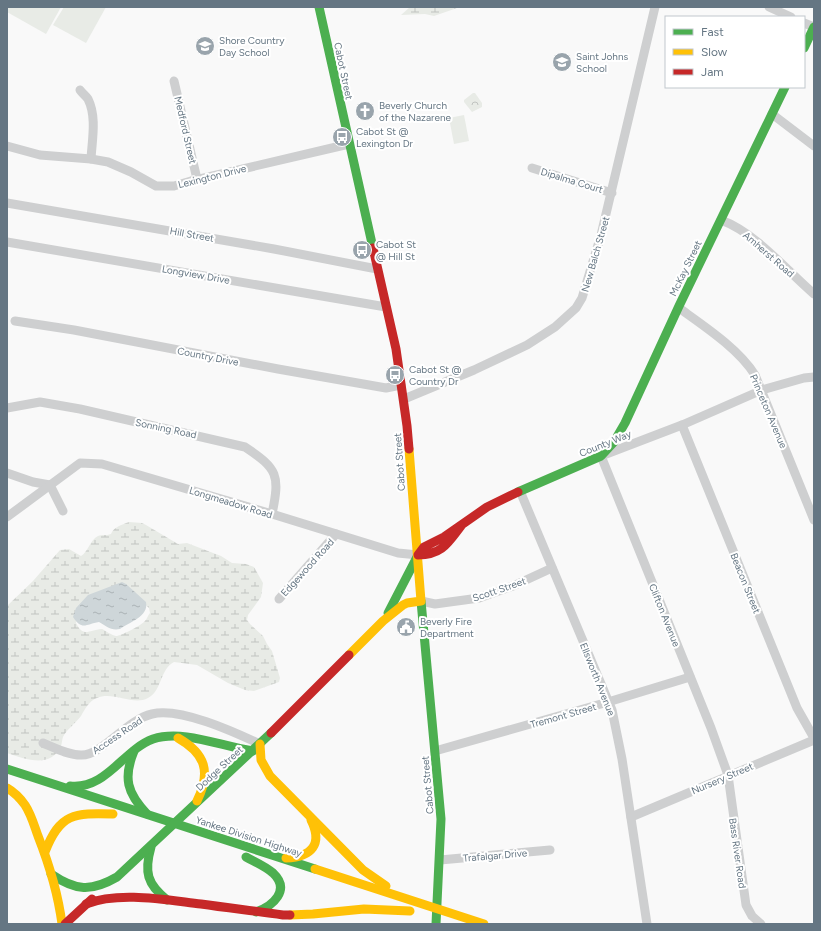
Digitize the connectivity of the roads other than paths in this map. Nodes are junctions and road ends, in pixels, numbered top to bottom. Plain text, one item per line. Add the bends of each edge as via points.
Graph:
1 (319, 7) edge
2 (655, 7) edge
3 (769, 7) edge
4 (789, 16) edge
5 (814, 27) edge
6 (805, 46) edge
7 (174, 81) dead end
8 (785, 88) edge
9 (80, 90) dead end
10 (772, 114) junction
11 (349, 144) junction
12 (7, 146) edge
13 (814, 146) edge
14 (90, 159) junction
15 (532, 168) dead end
16 (197, 179) junction
17 (612, 193) junction
18 (7, 203) edge
19 (721, 220) junction
20 (7, 242) edge
21 (377, 269) junction
22 (814, 294) edge
23 (386, 307) junction
24 (679, 308) junction
25 (15, 321) dead end
26 (814, 377) edge
27 (402, 385) junction
28 (762, 390) junction
29 (404, 399) junction
30 (7, 408) edge
31 (682, 426) junction
32 (601, 456) junction
33 (7, 473) edge
34 (50, 485) junction
35 (520, 491) junction
36 (63, 510) dead end
37 (272, 514) junction
38 (7, 517) edge
39 (814, 520) edge
40 (336, 534) junction
41 (418, 555) junction
42 (552, 568) junction
43 (279, 599) dead end
44 (421, 601) junction
45 (383, 621) junction
46 (690, 677) junction
47 (608, 702) junction
48 (175, 736) junction
49 (814, 739) edge
50 (43, 743) dead end
51 (256, 748) junction
52 (134, 751) junction
53 (435, 751) junction
54 (7, 769) edge
55 (230, 773) junction
56 (728, 775) junction
57 (270, 776) junction
58 (40, 780) junction
59 (10, 784) edge
60 (83, 804) dead end
61 (194, 806) junction
62 (147, 814) junction
63 (309, 817) junction
64 (631, 817) junction
65 (152, 827) dead end
66 (174, 834) dead end
67 (151, 847) junction
68 (550, 850) dead end
69 (45, 852) junction
70 (280, 858) junction
71 (440, 860) junction
72 (283, 869) dead end
73 (51, 874) junction
74 (117, 877) junction
75 (167, 900) junction
76 (411, 900) junction
77 (380, 901) dead end
78 (86, 904) junction
79 (256, 912) junction
80 (417, 913) junction
81 (440, 923) edge
82 (63, 924) edge
83 (484, 924) edge
84 (647, 924) edge
85 (761, 924) edge

1 - 11 main road, Cabot Street
2 - 17 street, New Balch Street
3 - 4 street
5 - 6 main road
7 - 16 street, Medford Street
8 - 10 main road, McKay Street
9 - 14 street via 88,99 92,112 94,126
10 - 13 street
10 - 19 main road, McKay Street
11 - 16 street, Lexington Drive
11 - 21 main road, Cabot Street
12 - 14 street, Lexington Drive via 40,155
14 - 16 street, Lexington Drive via 108,162 156,186 174,186
15 - 17 street, Dipalma Court
17 - 29 street, New Balch Street via 582,298 570,315 527,345
18 - 21 street, Hill Street
19 - 22 street, Amherst Road via 746,233
19 - 24 main road, McKay Street
20 - 23 street, Longview Drive
21 - 23 main road, Cabot Street
23 - 27 main road, Cabot Street
24 - 28 street, Princeton Avenue via 748,364
24 - 32 main road, McKay Street via 619,434
25 - 27 street, Country Drive via 386,388
26 - 28 street, County Way
27 - 29 main road, Cabot Street
28 - 31 street, County Way
28 - 39 street, Princeton Avenue
29 - 41 main road, Cabot Street
30 - 37 street, Sonning Road via 40,402 245,447 273,469 277,481
31 - 32 street, County Way
31 - 49 street, Beacon Street via 797,708
32 - 35 main road, County Way
32 - 46 street, Clifton Avenue
33 - 34 street
34 - 36 street
34 - 37 street, Longmeadow Road via 80,463 102,464
34 - 38 street, Longmeadow Road
35 - 41 main road, County Way via 487,507 461,526 436,553 428,556
35 - 42 street, Ellsworth Avenue
37 - 40 street, Longmeadow Road
40 - 41 street, Longmeadow Road via 402,554
40 - 43 street, Edgewood Road
41 - 44 main road, Cabot Street
41 - 45 main road, Dodge Street
42 - 44 street, Scott Street via 479,598 435,604
42 - 47 street, Ellsworth Avenue
44 - 45 main road, Dodge Street via 403,605
44 - 53 main road, Cabot Street
45 - 51 main road, Dodge Street
46 - 47 street, Tremont Street
46 - 56 street, Clifton Avenue
47 - 53 street, Tremont Street
47 - 64 street, Ellsworth Avenue via 612,710
48 - 51 main road via 238,749
48 - 52 main road via 148,740
48 - 61 main road via 192,746 205,770 203,787
49 - 56 street, Nursery Street
50 - 51 street, Access Road via 60,751 89,754 100,749 138,719 160,713 176,714 218,726
51 - 55 main road, Dodge Street
51 - 57 main road
52 - 58 main road via 102,778 89,785 75,787
52 - 62 main road via 128,768 128,785 135,802
53 - 71 main road, Cabot Street via 441,819
54 - 58 main road, Yankee Division Highway
55 - 57 main road via 250,768
55 - 61 main road, Dodge Street
56 - 64 street, Nursery Street
56 - 85 street, Bass River Road via 746,905 752,916
57 - 63 main road
58 - 62 main road, Yankee Division Highway
59 - 69 main road via 25,805
60 - 69 main road via 116,815 79,814 63,821 51,836
61 - 67 main road, Dodge Street
62 - 70 main road, Yankee Division Highway
63 - 70 main road via 317,834 314,846 299,858
63 - 76 main road via 366,873
64 - 84 street, Ellsworth Avenue
65 - 66 main road
67 - 74 main road, Dodge Street
67 - 75 main road via 146,862 148,877 154,890
68 - 71 street, Trafalgar Drive
69 - 73 main road
70 - 76 main road, Yankee Division Highway
71 - 81 main road, Cabot Street
72 - 79 main road via 242,856 271,872 279,884 280,890 275,902
73 - 74 main road via 67,884 83,888 100,887
73 - 82 main road
74 - 78 main road, Dodge Street
75 - 78 main road via 114,897
75 - 79 main road
76 - 83 main road, Yankee Division Highway
77 - 80 main road
78 - 82 main road, Dodge Street
79 - 80 main road via 292,915 364,909
80 - 81 main road

